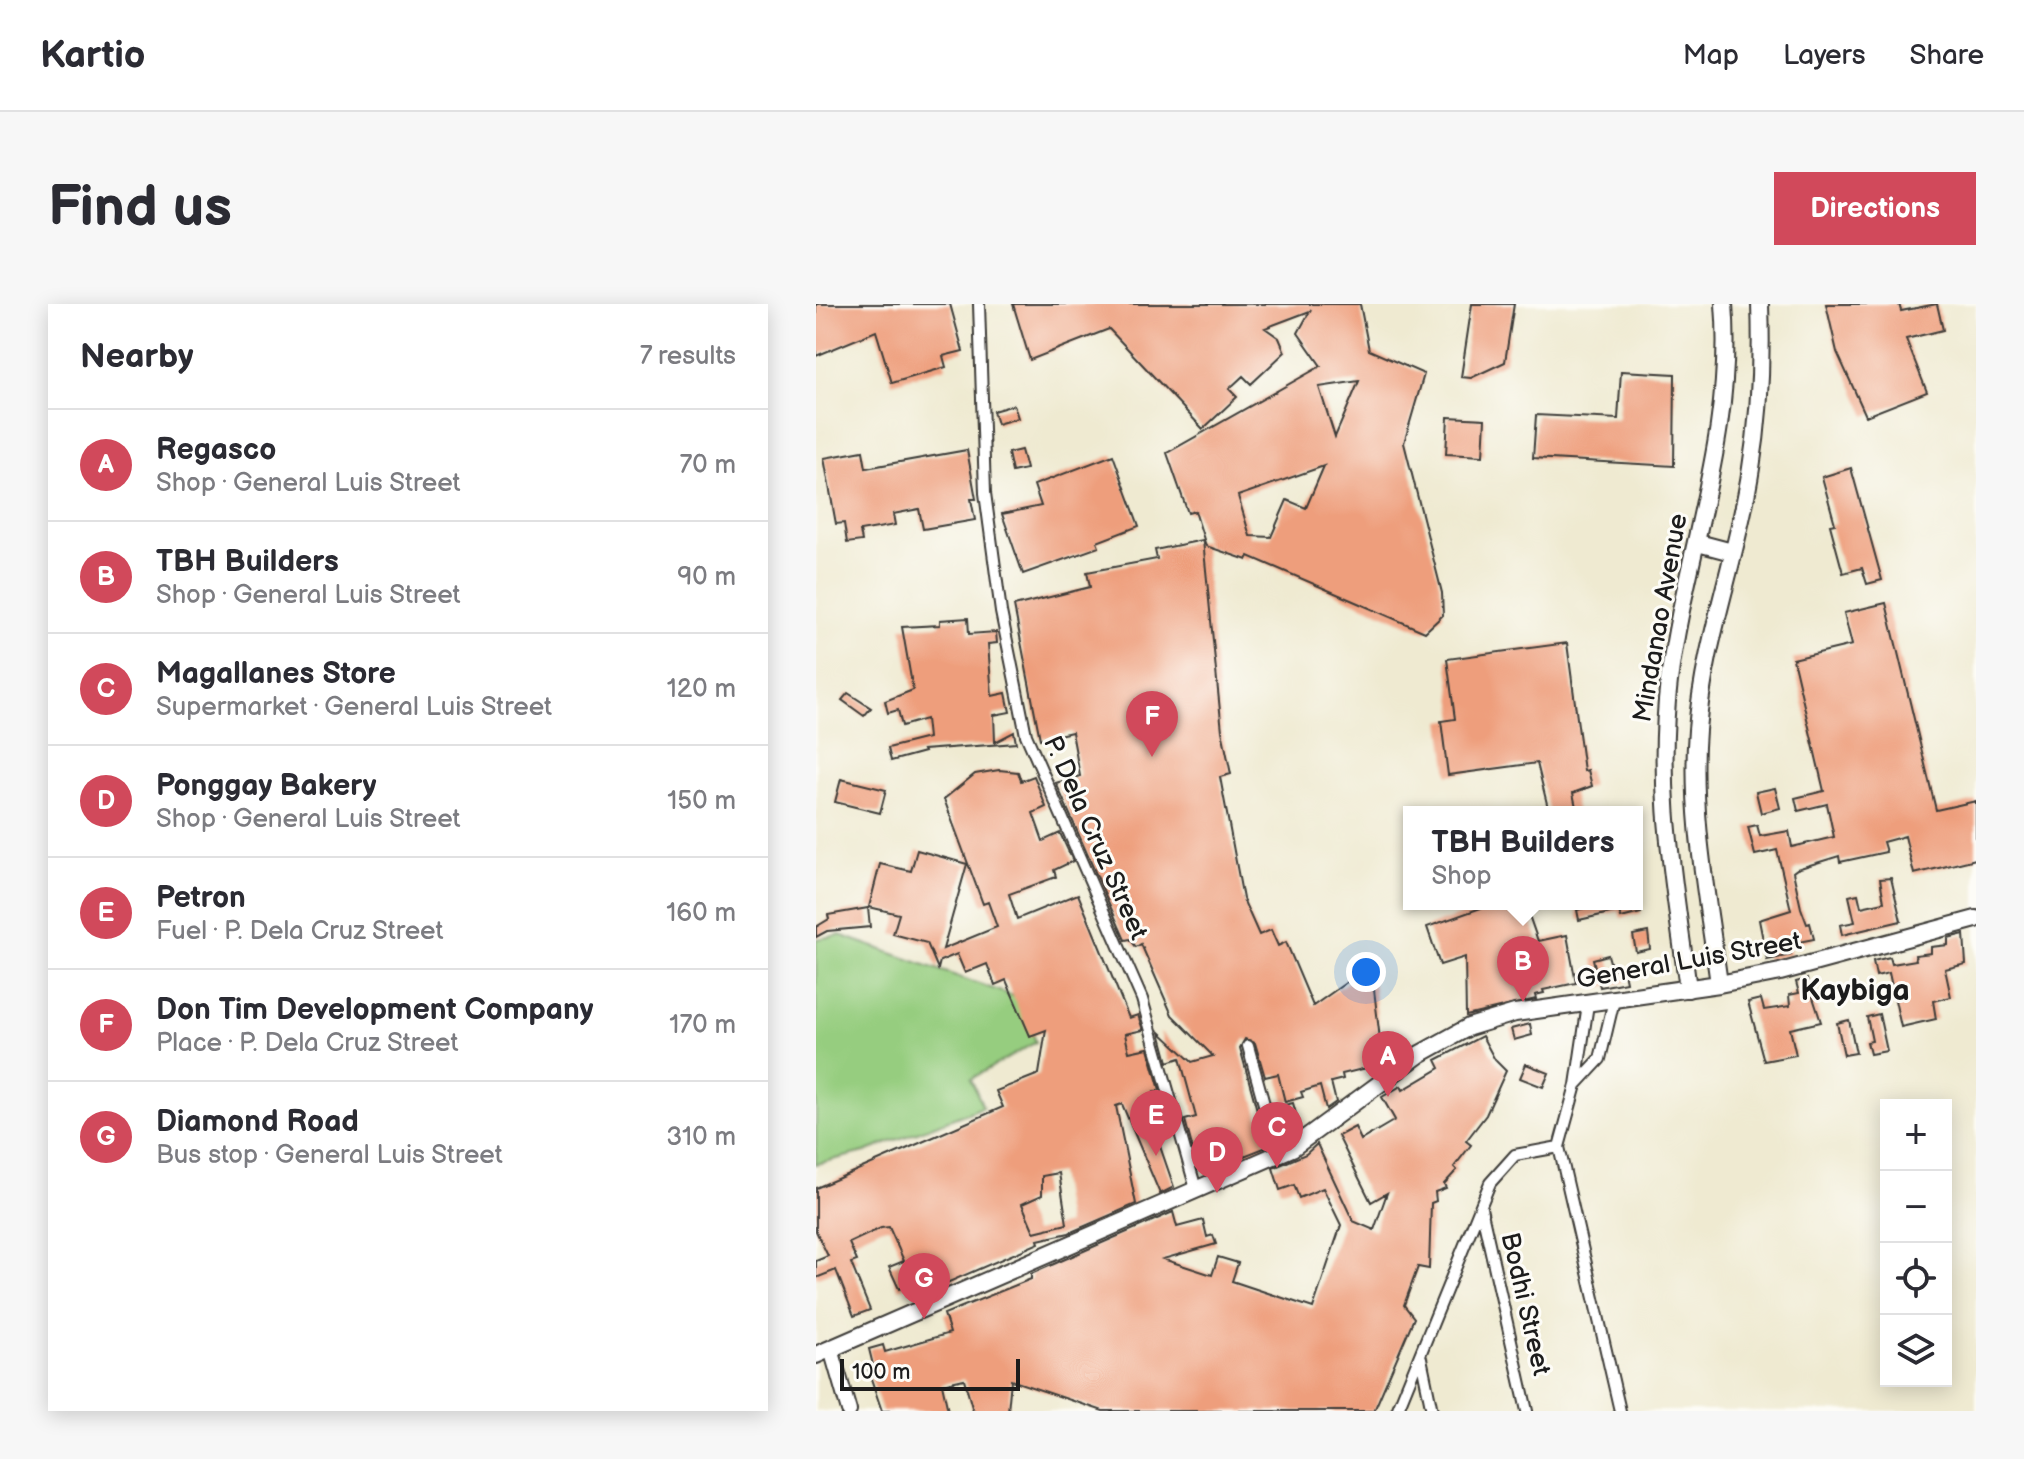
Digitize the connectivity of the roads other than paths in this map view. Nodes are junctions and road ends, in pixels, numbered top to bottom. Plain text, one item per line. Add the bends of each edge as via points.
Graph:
1 (979, 304) edge
2 (1724, 304) edge
3 (1760, 304) edge
4 (1698, 543) junction
5 (1732, 552) junction
6 (1976, 919) edge
7 (1716, 963) junction
8 (1685, 967) junction
9 (1719, 984) junction
10 (1688, 989) junction
11 (1614, 1000) junction
12 (1588, 1004) junction
13 (1248, 1046) dead end
14 (1576, 1085) junction
15 (1559, 1147) junction
16 (1278, 1155) junction
17 (1196, 1189) junction
18 (1481, 1206) junction
19 (824, 1352) edge
20 (1420, 1357) junction
21 (849, 1411) edge
22 (1397, 1411) edge
23 (1432, 1411) edge
24 (1527, 1411) edge
25 (1620, 1411) edge

1 - 17 street, P. Dela Cruz Street via 985,493 1001,612 1026,735 1142,999
2 - 4 main road, Mindanao Avenue via 1722,403
3 - 5 main road, Mindanao Avenue via 1762,360 1751,469
4 - 5 main road
4 - 8 main road, Mindanao Avenue via 1664,731 1663,795
5 - 7 main road, Mindanao Avenue via 1697,731 1696,792
6 - 9 main road, General Luis Street via 1843,957
7 - 8 main road
7 - 9 main road, Mindanao Avenue
8 - 10 main road, Mindanao Avenue
9 - 10 main road, General Luis Street
10 - 11 main road, General Luis Street
11 - 12 main road, General Luis Street
11 - 14 street via 1600,1059
12 - 14 street
12 - 16 main road, General Luis Street via 1515,1013 1469,1027 1420,1054 1312,1137
13 - 16 street
14 - 15 street
15 - 18 street via 1529,1151 1505,1162
15 - 25 street
16 - 17 main road, General Luis Street
17 - 19 main road, General Luis Street
18 - 20 street
18 - 24 street, Bodhi Street
19 - 21 main road
20 - 22 street
20 - 23 street

